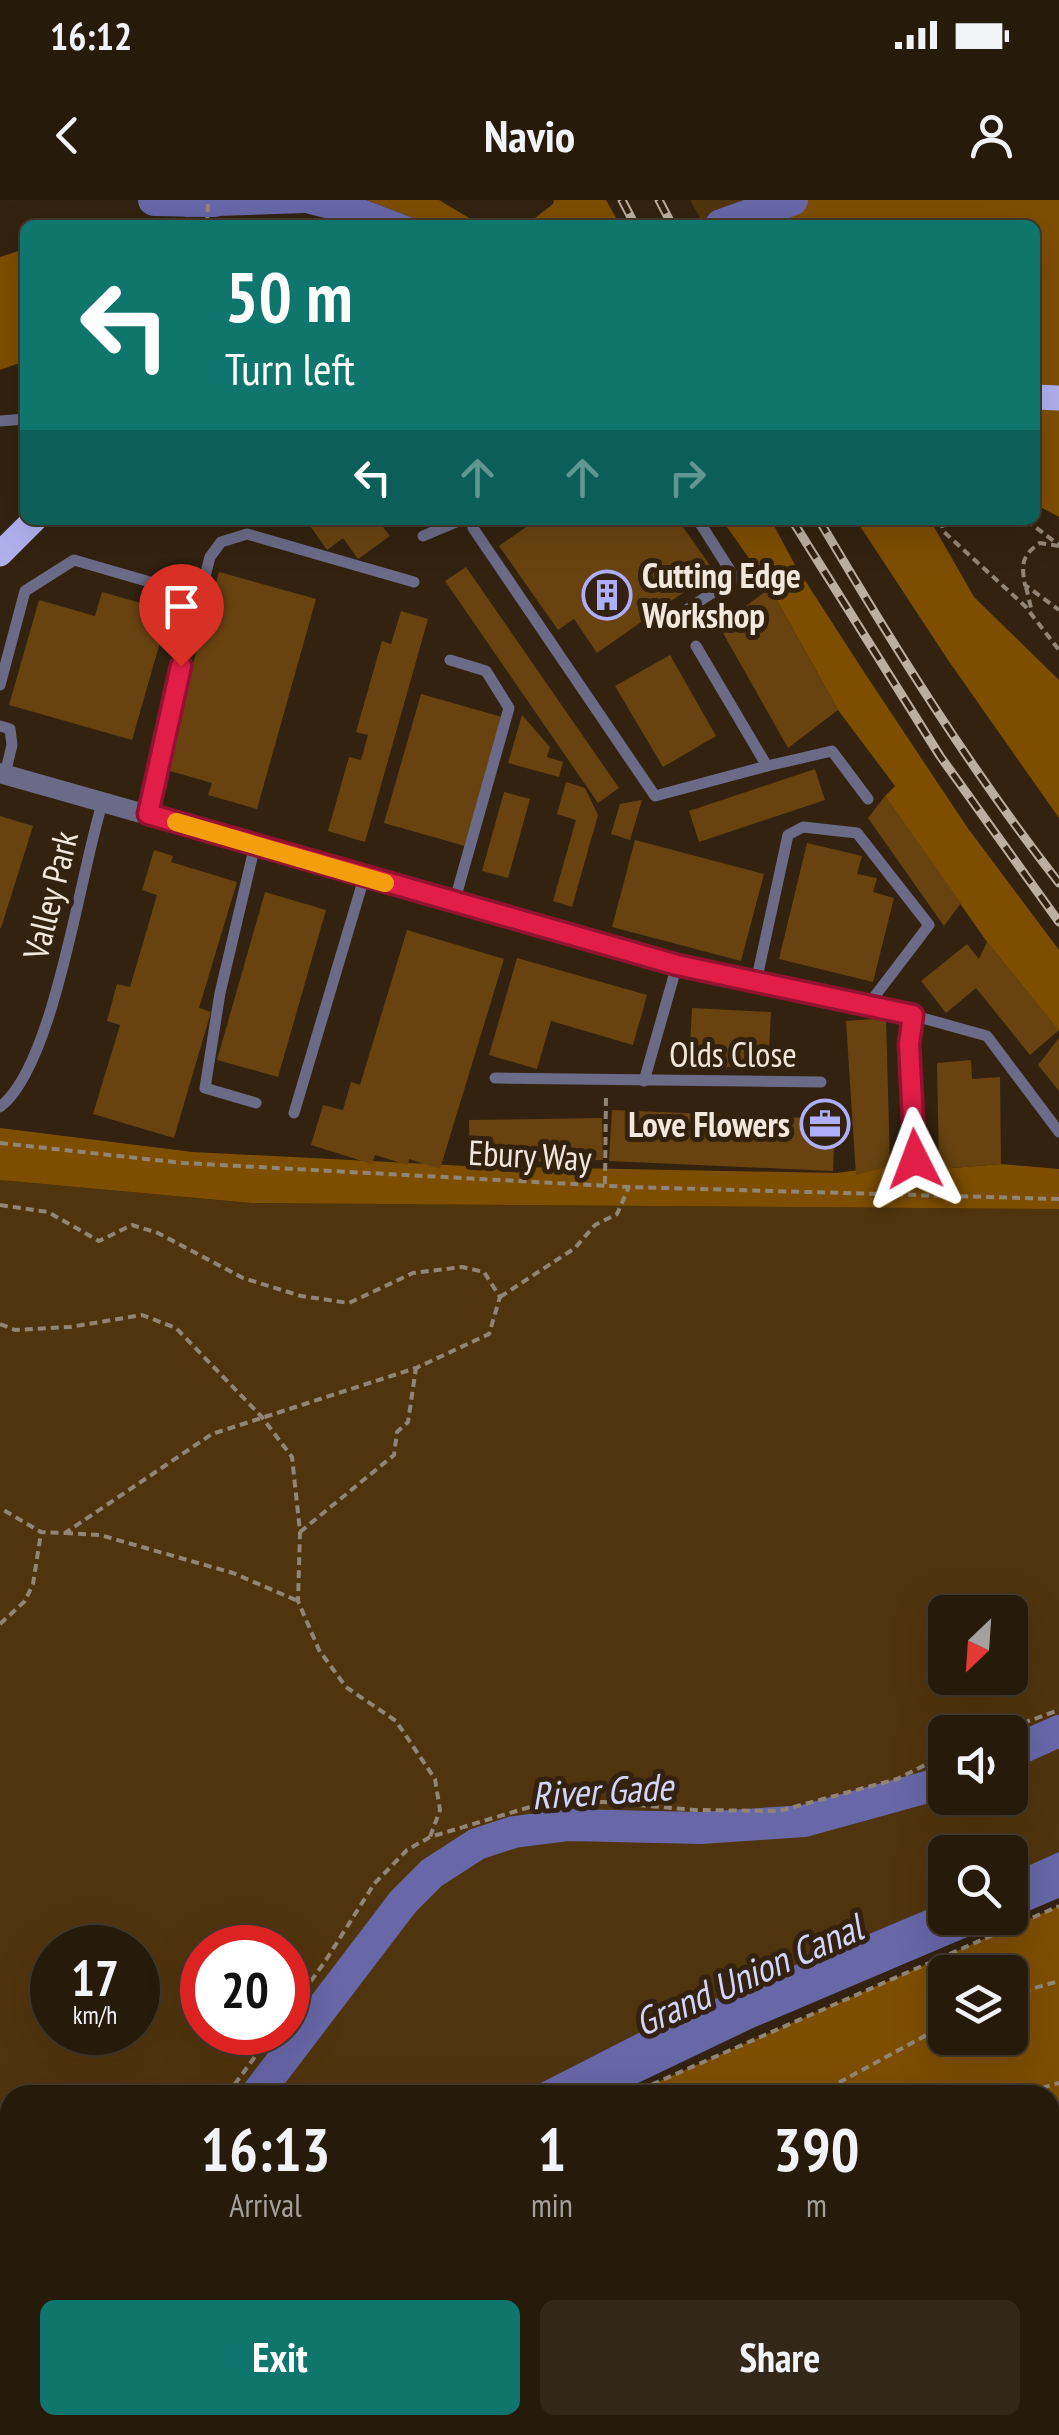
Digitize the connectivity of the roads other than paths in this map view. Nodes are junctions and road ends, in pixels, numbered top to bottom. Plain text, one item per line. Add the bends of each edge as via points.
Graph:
1 (29, 525) edge
2 (449, 525) edge
3 (473, 525) edge
4 (701, 525) edge
5 (423, 536) dead end
6 (0, 554) edge
7 (414, 582) dead end
8 (174, 589) dead end
9 (663, 625) dead end
10 (696, 646) dead end
11 (450, 660) dead end
12 (0, 685) edge
13 (0, 726) edge
14 (767, 766) junction
15 (2, 774) edge
16 (868, 799) dead end
17 (103, 801) junction
18 (148, 814) junction
19 (255, 845) junction
20 (364, 878) junction
21 (454, 903) junction
22 (677, 965) junction
23 (756, 982) junction
24 (830, 998) joint
25 (868, 1005) junction
26 (913, 1015) junction
27 (495, 1078) dead end
28 (644, 1081) junction
29 (821, 1082) dead end
30 (256, 1103) dead end
31 (0, 1107) edge
32 (294, 1114) dead end
33 (1059, 1132) edge
34 (915, 1159) dead end

1 - 6 main road
2 - 5 lane
3 - 14 lane via 655,796
4 - 9 lane via 735,578
7 - 18 lane via 246,534 221,542 200,593
8 - 12 lane via 74,560 25,591
10 - 14 lane
11 - 21 lane via 486,671 509,708
13 - 15 lane via 12,736
14 - 16 lane via 832,751
15 - 17 street
17 - 18 street
17 - 31 lane, Valley Park via 41,1034 13,1096
18 - 19 street
19 - 20 street
19 - 30 lane via 204,1088
20 - 21 street
20 - 32 lane
21 - 22 street
22 - 23 street
22 - 28 lane, Olds Close
23 - 24 street
23 - 25 lane via 788,835 804,827 857,832 929,924
24 - 25 lane
25 - 26 lane
26 - 33 lane via 988,1036
26 - 34 lane
27 - 28 lane, Olds Close
28 - 29 lane, Olds Close

